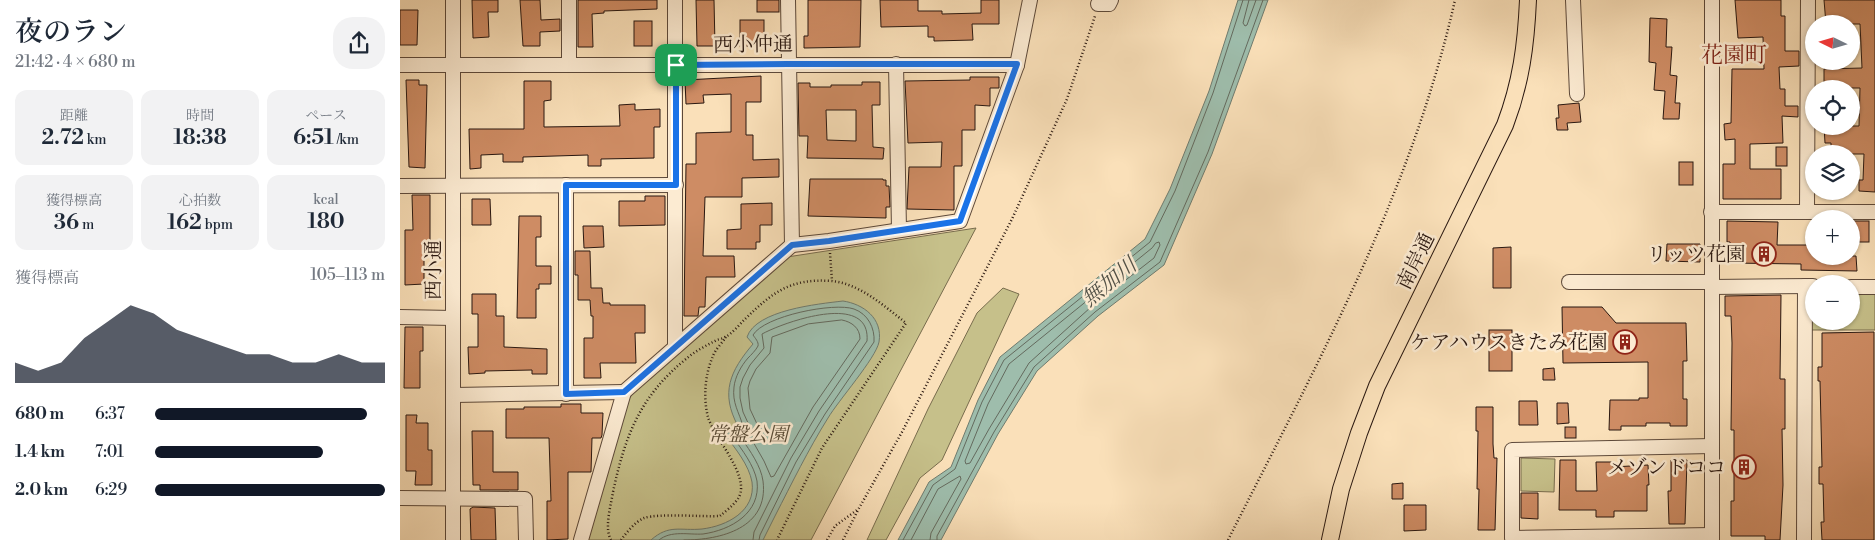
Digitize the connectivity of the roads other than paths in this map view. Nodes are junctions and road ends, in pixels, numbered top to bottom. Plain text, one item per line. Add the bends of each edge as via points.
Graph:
1 (453, 0) edge
2 (569, 0) edge
3 (675, 0) edge
4 (788, 0) edge
5 (1030, 0) edge
6 (1528, 0) edge
7 (1573, 0) edge
8 (1712, 0) edge
9 (1808, 0) edge
10 (569, 64) junction
11 (788, 64) junction
12 (896, 64) junction
13 (1017, 64) junction
14 (400, 65) edge
15 (454, 65) junction
16 (676, 65) junction
17 (1577, 94) dead end
18 (566, 185) junction
19 (676, 185) junction
20 (400, 186) edge
21 (453, 186) junction
22 (1807, 210) edge
23 (1805, 211) edge
24 (1711, 212) junction
25 (1860, 212) edge
26 (1875, 212) edge
27 (899, 230) junction
28 (792, 245) junction
29 (1569, 282) dead end
30 (1712, 285) junction
31 (1805, 286) edge
32 (1860, 287) edge
33 (1875, 287) edge
34 (400, 317) edge
35 (453, 318) junction
36 (1808, 330) edge
37 (676, 347) junction
38 (624, 392) junction
39 (454, 394) junction
40 (566, 394) junction
41 (1712, 446) junction
42 (400, 498) edge
43 (453, 498) junction
44 (1712, 538) edge
45 (453, 540) edge
46 (526, 540) edge
47 (581, 540) edge
48 (1330, 540) edge
49 (1804, 540) edge

1 - 15 street, 西小通
2 - 10 street
3 - 16 street
4 - 11 street
5 - 13 street
6 - 48 main road, 南岸通 via 1522,66 1515,98 1505,125 1377,386 1344,480
7 - 17 street
8 - 24 street
9 - 22 street
10 - 15 street, 西小仲通
10 - 16 street, 西小仲通
11 - 12 street, 西小仲通
11 - 16 street, 西小仲通
11 - 28 street
12 - 13 street, 西小仲通
12 - 27 street
13 - 27 street via 960,221
14 - 15 street, 西小仲通
15 - 21 street, 西小通
16 - 19 street
18 - 19 street
18 - 21 street
18 - 40 street
19 - 37 street
20 - 21 street
21 - 35 street, 西小通
23 - 24 street
24 - 30 street
25 - 26 street
27 - 28 street
28 - 37 street
29 - 30 street
30 - 31 street
30 - 41 street
32 - 33 street
34 - 35 street
35 - 39 street, 西小通
36 - 49 street
37 - 38 street
38 - 40 street
38 - 47 street
39 - 40 street
39 - 43 street, 西小通
41 - 44 street
41 - 44 street via 1512,450 1512,538
42 - 43 street
43 - 45 street, 西小通
43 - 46 street via 525,499

